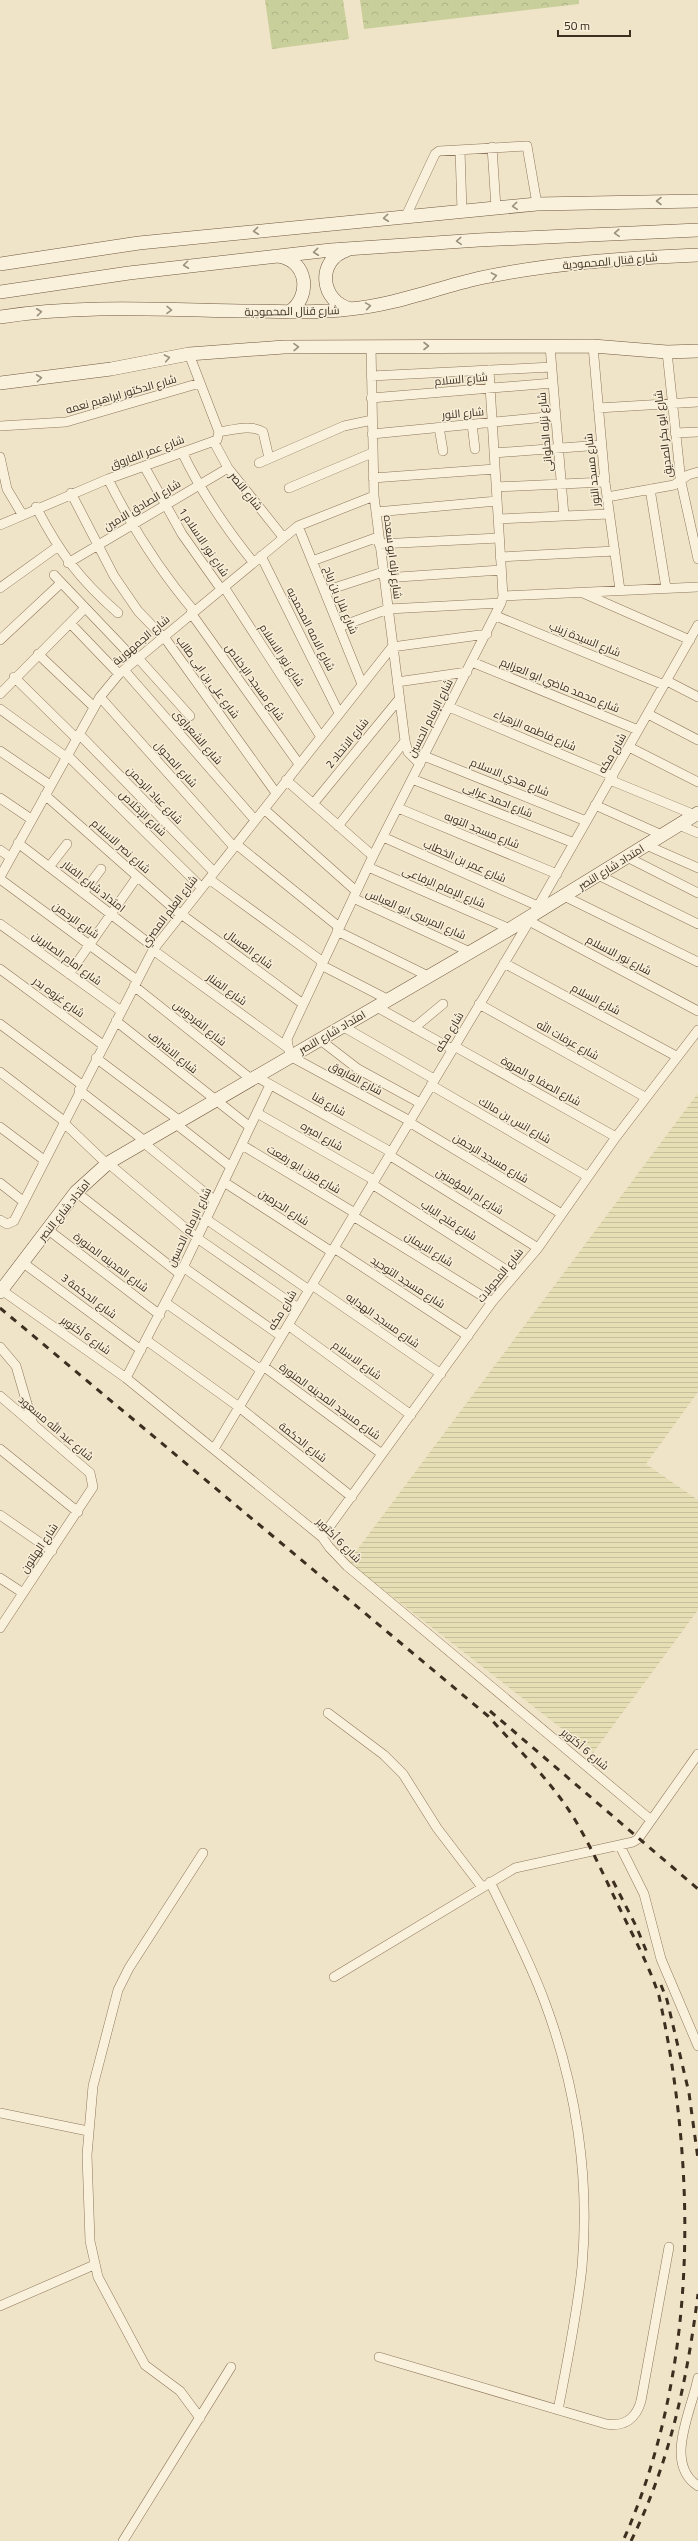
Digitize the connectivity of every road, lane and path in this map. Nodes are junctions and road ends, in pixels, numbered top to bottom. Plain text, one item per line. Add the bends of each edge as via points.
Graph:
1 (492, 147) junction
2 (460, 150) junction
3 (698, 201) edge
4 (537, 204) junction
5 (496, 208) junction
6 (462, 211) junction
7 (406, 216) junction
8 (698, 229) edge
9 (349, 249) junction
10 (698, 255) edge
11 (276, 256) junction
12 (0, 264) edge
13 (0, 286) edge
14 (15, 289) junction
15 (0, 292) edge
16 (352, 309) junction
17 (289, 312) junction
18 (0, 317) edge
19 (371, 346) junction
20 (550, 346) junction
21 (593, 346) junction
22 (698, 351) edge
23 (667, 352) junction
24 (189, 354) junction
25 (552, 367) junction
26 (489, 370) junction
27 (371, 376) junction
28 (0, 383) edge
29 (200, 383) junction
30 (553, 383) junction
31 (490, 389) junction
32 (371, 398) junction
33 (698, 402) edge
34 (671, 404) junction
35 (598, 408) junction
36 (556, 416) junction
37 (372, 420) junction
38 (492, 422) junction
39 (472, 424) junction
40 (0, 426) edge
41 (439, 427) junction
42 (219, 432) junction
43 (698, 432) edge
44 (675, 433) junction
45 (372, 434) junction
46 (214, 442) junction
47 (601, 445) junction
48 (559, 448) junction
49 (475, 449) dead end
50 (444, 451) dead end
51 (182, 452) junction
52 (494, 452) junction
53 (372, 453) junction
54 (0, 457) edge
55 (269, 458) junction
56 (259, 463) dead end
57 (144, 466) junction
58 (228, 468) junction
59 (495, 469) junction
60 (698, 472) edge
61 (373, 478) junction
62 (108, 479) junction
63 (605, 482) junction
64 (681, 482) junction
65 (562, 484) junction
66 (198, 486) junction
67 (496, 487) junction
68 (289, 488) dead end
69 (650, 489) junction
70 (4, 490) edge
71 (71, 493) junction
72 (374, 496) junction
73 (607, 497) junction
74 (497, 501) junction
75 (165, 506) junction
76 (36, 508) junction
77 (376, 512) junction
78 (22, 514) junction
79 (610, 514) junction
80 (564, 516) junction
81 (498, 519) junction
82 (0, 524) edge
83 (132, 526) junction
84 (298, 526) junction
85 (284, 537) junction
86 (499, 538) junction
87 (379, 541) junction
88 (98, 546) junction
89 (57, 547) junction
90 (615, 551) junction
91 (261, 556) junction
92 (500, 557) junction
93 (698, 559) edge
94 (312, 561) junction
95 (253, 562) junction
96 (68, 563) junction
97 (501, 570) junction
98 (383, 575) junction
99 (54, 576) dead end
100 (61, 583) junction
101 (698, 587) edge
102 (0, 588) edge
103 (222, 588) junction
104 (666, 588) junction
105 (620, 590) junction
106 (325, 591) junction
107 (582, 592) junction
108 (502, 600) junction
109 (85, 608) junction
110 (388, 609) junction
111 (193, 612) junction
112 (118, 614) dead end
113 (496, 616) junction
114 (70, 623) junction
115 (698, 625) edge
116 (339, 627) junction
117 (486, 634) junction
118 (163, 637) junction
119 (0, 640) edge
120 (690, 640) junction
121 (392, 647) junction
122 (38, 654) junction
123 (136, 659) junction
124 (472, 662) junction
125 (121, 672) junction
126 (467, 672) junction
127 (14, 678) junction
128 (398, 682) junction
129 (666, 683) junction
130 (362, 684) junction
131 (0, 694) edge
132 (100, 697) junction
133 (698, 697) edge
134 (400, 698) junction
135 (94, 707) junction
136 (449, 707) junction
137 (0, 709) edge
138 (339, 713) junction
139 (648, 714) junction
140 (190, 716) dead end
141 (638, 730) junction
142 (78, 736) junction
143 (321, 737) junction
144 (698, 740) edge
145 (405, 741) junction
146 (629, 747) junction
147 (0, 751) edge
148 (66, 756) junction
149 (422, 760) junction
150 (299, 764) junction
151 (611, 778) junction
152 (412, 779) junction
153 (286, 780) junction
154 (698, 782) edge
155 (50, 785) junction
156 (276, 793) junction
157 (45, 795) junction
158 (0, 798) edge
159 (314, 804) junction
160 (595, 805) junction
161 (398, 808) junction
162 (264, 809) junction
163 (697, 814) edge
164 (31, 819) junction
165 (255, 820) junction
166 (586, 821) junction
167 (679, 825) junction
168 (338, 826) junction
169 (698, 833) edge
170 (662, 835) junction
171 (383, 837) junction
172 (18, 843) junction
173 (574, 843) junction
174 (67, 844) dead end
175 (235, 845) junction
176 (646, 845) junction
177 (0, 850) edge
178 (373, 856) junction
179 (10, 857) junction
180 (627, 857) junction
181 (49, 867) junction
182 (368, 867) junction
183 (698, 868) edge
184 (101, 869) dead end
185 (556, 874) junction
186 (598, 875) junction
187 (212, 876) junction
188 (138, 877) junction
189 (0, 878) edge
190 (202, 888) junction
191 (698, 892) edge
192 (83, 893) junction
193 (355, 895) junction
194 (564, 896) junction
195 (181, 914) junction
196 (533, 914) junction
197 (111, 915) junction
198 (0, 924) edge
199 (698, 924) edge
200 (338, 929) junction
201 (510, 929) junction
202 (90, 945) junction
203 (154, 949) junction
204 (470, 952) junction
205 (698, 962) edge
206 (322, 963) junction
207 (504, 964) junction
208 (0, 969) edge
209 (69, 974) junction
210 (428, 976) junction
211 (136, 983) junction
212 (387, 999) junction
213 (303, 1004) junction
214 (443, 1004) dead end
215 (479, 1004) junction
216 (375, 1006) junction
217 (121, 1011) junction
218 (698, 1011) edge
219 (116, 1021) junction
220 (0, 1024) edge
221 (342, 1026) junction
222 (414, 1028) junction
223 (698, 1030) edge
224 (319, 1039) junction
225 (103, 1045) junction
226 (453, 1048) junction
227 (289, 1052) junction
228 (676, 1056) junction
229 (96, 1058) junction
230 (0, 1072) edge
231 (253, 1078) junction
232 (433, 1082) junction
233 (270, 1085) junction
234 (81, 1088) junction
235 (645, 1098) junction
236 (214, 1101) junction
237 (420, 1103) junction
238 (257, 1113) junction
239 (63, 1121) junction
240 (409, 1121) junction
241 (178, 1123) junction
242 (0, 1127) edge
243 (250, 1127) junction
244 (616, 1137) junction
245 (145, 1143) junction
246 (242, 1145) junction
247 (390, 1154) junction
248 (44, 1160) junction
249 (108, 1163) junction
250 (231, 1167) junction
251 (587, 1176) junction
252 (224, 1182) junction
253 (373, 1182) junction
254 (0, 1183) edge
255 (76, 1192) junction
256 (215, 1201) junction
257 (24, 1202) junction
258 (562, 1214) junction
259 (354, 1215) junction
260 (206, 1219) junction
261 (0, 1220) edge
262 (47, 1229) junction
263 (197, 1238) junction
264 (538, 1248) junction
265 (333, 1250) junction
266 (22, 1262) junction
267 (182, 1271) junction
268 (514, 1275) junction
269 (310, 1287) junction
270 (0, 1290) edge
271 (492, 1302) junction
272 (166, 1303) junction
273 (298, 1308) junction
274 (160, 1314) junction
275 (288, 1325) junction
276 (281, 1336) junction
277 (468, 1336) junction
278 (146, 1340) junction
279 (0, 1347) edge
280 (141, 1350) junction
281 (262, 1368) junction
282 (441, 1374) junction
283 (126, 1378) junction
284 (0, 1396) edge
285 (239, 1407) junction
286 (411, 1415) junction
287 (33, 1424) junction
288 (214, 1448) junction
289 (0, 1449) edge
290 (382, 1454) junction
291 (93, 1480) joint
292 (352, 1497) junction
293 (78, 1512) junction
294 (0, 1515) edge
295 (322, 1537) junction
296 (52, 1551) junction
297 (0, 1578) edge
298 (24, 1593) junction
299 (0, 1628) edge
300 (328, 1713) dead end
301 (698, 1754) edge
302 (651, 1820) junction
303 (620, 1846) junction
304 (203, 1853) dead end
305 (490, 1882) junction
306 (482, 1887) junction
307 (334, 1977) dead end
308 (698, 2046) edge
309 (0, 2113) edge
310 (88, 2131) junction
311 (669, 2247) dead end
312 (94, 2265) junction
313 (0, 2306) edge
314 (380, 2357) dead end
315 (231, 2367) dead end
316 (698, 2378) edge
317 (558, 2410) junction
318 (200, 2418) junction
319 (698, 2486) edge
320 (123, 2541) edge

1 - 2 street
1 - 4 street via 529,147
1 - 5 street
2 - 6 street
2 - 7 street via 438,151 435,154
3 -> 4 main road
4 -> 5 main road
5 - 6 main road
6 - 7 main road
7 -> 12 main road via 139,243
8 -> 9 main road
9 -> 11 main road
9 - 16 main road via 333,258 327,268 325,280 328,292 335,302
16 -> 10 main road, شارع قنال المحمودية via 404,299 481,278 542,267 610,259
11 -> 14 main road
11 - 17 main road via 293,261 303,276 304,294 298,305
13 - 14 main road
14 - 15 main road
16 - 17 main road, شارع قنال المحمودية
18 -> 17 main road, شارع قنال المحمودية via 75,309
19 -> 20 main road
24 -> 19 main road via 284,347
19 - 27 street, شارع نزله ابو سعده
20 - 21 main road
20 - 25 street, شارع نزله الحلوانى
21 - 23 main road
21 - 35 street, شارع مسجد النور
22 - 23 main road
23 - 34 street, شارع ابو بكر الصديق
28 -> 24 main road via 111,369
24 - 29 street
25 - 26 street
25 - 30 street, شارع نزله الحلوانى
26 - 27 street
26 - 31 street, شارع الإمام الحسين
27 - 32 street, شارع نزله ابو سعده
29 - 40 street, شارع الدكتور ابراهيم نعمه via 66,422
29 - 42 street
30 - 31 street, شارع السلام
30 - 36 street, شارع نزله الحلوانى
31 - 32 street, شارع السلام
31 - 38 street, شارع الإمام الحسين
32 - 37 street, شارع نزله ابو سعده
33 - 34 street
34 - 35 street
34 - 44 street, شارع ابو بكر الصديق
35 - 47 street, شارع مسجد النور
36 - 38 street, شارع النور
36 - 48 street, شارع نزله الحلوانى
37 - 45 street, شارع نزله ابو سعده
37 - 55 street via 344,426
38 - 39 street, شارع النور
38 - 52 street, شارع الإمام الحسين
39 - 41 street, شارع النور
39 - 49 street
41 - 45 street, شارع النور
41 - 50 street
42 - 46 street
42 - 55 street via 260,429
43 - 44 street
44 - 64 street, شارع ابو بكر الصديق
45 - 53 street, شارع نزله ابو سعده
46 - 51 street, شارع عمر الفاروق
46 - 58 street, شارع النصر
47 - 48 street
47 - 63 street, شارع مسجد النور
48 - 52 street
48 - 65 street, شارع نزله الحلوانى
51 - 57 street, شارع عمر الفاروق
51 - 66 street
52 - 59 street, شارع الإمام الحسين
53 - 61 street, شارع نزله ابو سعده
53 - 68 street
54 - 70 street
55 - 56 street
57 - 62 street, شارع عمر الفاروق
57 - 75 street, شارع نور الاسلام 1
58 - 66 street, شارع الصادق الامين
58 - 85 street, شارع النصر
59 - 61 street
59 - 67 street, شارع الإمام الحسين
60 - 64 street via 688,475
61 - 72 street, شارع نزله ابو سعده
62 - 71 street, شارع عمر الفاروق
62 - 83 street, شارع مسجد الإخلاص
63 - 65 street
63 - 73 street, شارع مسجد النور
64 - 69 street
64 - 93 street, شارع ابو بكر الصديق
65 - 67 street
65 - 80 street, شارع نزله الحلوانى
66 - 75 street, شارع الصادق الامين
66 - 95 street via 223,526
67 - 74 street, شارع الإمام الحسين
69 - 73 street
69 - 104 street
70 - 78 street
71 - 76 street, شارع عمر الفاروق
71 - 88 street, شارع على بن ابى طالب
72 - 77 street, شارع نزله ابو سعده
72 - 84 street, شارع الجمهورية
73 - 79 street, شارع مسجد النور
74 - 77 street
74 - 81 street, شارع الإمام الحسين
75 - 83 street, شارع الصادق الامين
75 - 103 street, شارع نور الاسلام 1
76 - 78 street, شارع عمر الفاروق
76 - 89 street
77 - 87 street, شارع نزله ابو سعده
78 - 82 street, شارع عمر الفاروق
79 - 80 street
79 - 90 street, شارع مسجد النور
80 - 81 street
81 - 86 street, شارع الإمام الحسين
83 - 88 street, شارع الصادق الامين
83 - 111 street, شارع مسجد الإخلاص via 150,556
84 - 85 street, شارع الجمهورية
84 - 94 street, شارع بلال بن رباح
85 - 91 street, شارع الجمهورية
86 - 87 street
86 - 92 street, شارع الإمام الحسين
87 - 94 street
87 - 98 street, شارع نزله ابو سعده
88 - 96 street, شارع الصادق الامين
88 - 118 street, شارع على بن ابى طالب via 114,576 138,611
89 - 96 street
89 - 102 street
90 - 92 street
90 - 105 street, شارع مسجد النور
91 - 95 street, شارع الجمهورية
91 - 138 street, شارع الامه المحمديه
92 - 97 street, شارع الإمام الحسين
94 - 106 street, شارع بلال بن رباح
95 - 103 street, شارع الجمهورية
96 - 112 street via 91,590
97 - 98 street
97 - 108 street, شارع الإمام الحسين
98 - 106 street
98 - 110 street, شارع نزله ابو سعده
99 - 100 street
100 - 109 street
100 - 119 street
101 - 104 street
103 - 111 street, شارع الجمهورية
103 - 143 street, شارع نور الاسلام
104 - 105 street
105 - 107 street
106 - 116 street, شارع بلال بن رباح
107 - 108 street
107 - 120 street
108 - 110 street
108 - 113 street, شارع الإمام الحسين
109 - 114 street
109 - 123 street
110 - 116 street
110 - 121 street, شارع نزله ابو سعده
111 - 118 street, شارع الجمهورية
111 - 150 street, شارع مسجد الإخلاص
113 - 117 street, شارع الإمام الحسين
113 - 129 street, شارع السيدة زينب
114 - 122 street
114 - 125 street, شارع الشعراوى
115 - 120 street, شارع مكه
116 - 130 street, شارع بلال بن رباح
117 - 121 street
117 - 124 street, شارع الإمام الحسين
118 - 123 street, شارع الجمهورية
118 - 156 street, شارع على بن ابى طالب
120 - 129 street, شارع مكه
121 - 128 street, شارع نزله ابو سعده
121 - 130 street, شارع العلم المصري
122 - 127 street
122 - 135 street
123 - 125 street, شارع الجمهورية
123 - 140 street
124 - 126 street, شارع الإمام الحسين
124 - 141 street, شارع محمد ماضي ابو العزايم
125 - 132 street, شارع الجمهورية
125 - 165 street, شارع الشعراوى
126 - 128 street
126 - 136 street, شارع الإمام الحسين
127 - 131 street
127 - 142 street, شارع عباد الرحمن
128 - 134 street, شارع نزله ابو سعده
129 - 133 street
129 - 139 street, شارع مكه
130 - 138 street, شارع العلم المصري
132 - 135 street, شارع الجمهورية
132 - 175 street, شارع المحول
134 - 145 street, شارع نزله ابو سعده
134 - 159 street, شارع الاتحاد 2
135 - 142 street, شارع الجمهورية
136 - 149 street, شارع الإمام الحسين
136 - 151 street, شارع فاطمه الزهراء
137 - 148 street, شارع الإخلاص
138 - 143 street, شارع العلم المصري
139 - 141 street, شارع مكه
139 - 144 street
141 - 146 street, شارع مكه
142 - 148 street, شارع الجمهورية
142 - 187 street, شارع عباد الرحمن
143 - 150 street, شارع العلم المصري
145 - 149 street, شارع نزله ابو سعده via 408,752
145 - 168 street
146 - 151 street, شارع مكه
146 - 154 street
147 - 155 street
148 - 155 street, شارع الجمهورية
148 - 190 street, شارع الإخلاص
149 - 152 street, شارع الإمام الحسين
149 - 166 street, شارع هدي الاسلام
150 - 153 street, شارع العلم المصري
151 - 160 street, شارع مكه
151 - 163 street, شارع فاطمه الزهراء
152 - 161 street, شارع الإمام الحسين
152 - 173 street, شارع احمد عرابى
153 - 156 street, شارع العلم المصري
153 - 159 street
155 - 157 street, شارع الجمهورية
156 - 162 street, شارع العلم المصري
157 - 164 street, شارع الجمهورية
157 - 188 street, شارع نصر الاسلام
158 - 164 street
159 - 168 street
160 - 166 street, شارع مكه
160 - 170 street
161 - 171 street, شارع الإمام الحسين
161 - 185 street, شارع مسجد التوبه
162 - 165 street, شارع العلم المصري
162 - 193 street
163 - 167 main road, امتداد شارع النصر
164 - 172 street, شارع الجمهورية
165 - 175 street, شارع العلم المصري
166 - 173 street, شارع مكه
167 - 169 street
167 - 170 main road, امتداد شارع النصر
168 - 178 street
170 - 176 main road, امتداد شارع النصر
171 - 178 street, شارع الإمام الحسين
171 - 196 street, شارع عمر بن الخطاب
172 - 179 street, شارع الجمهورية
172 - 181 street, امتداد شارع الفنار
173 - 185 street, شارع مكه
174 - 181 street
175 - 187 street, شارع العلم المصري
175 - 200 street, شارع المحول
176 - 180 main road, امتداد شارع النصر
176 - 183 street
177 - 179 street
178 - 182 street, شارع الإمام الحسين
179 - 189 street, شارع الجمهورية
180 - 186 main road, امتداد شارع النصر
180 - 191 street
181 - 192 street, امتداد شارع الفنار
182 - 193 street, شارع الإمام الحسين
182 - 201 street, شارع الإمام الرفاعى
184 - 192 street
185 - 196 street, شارع مكه
186 - 194 main road, امتداد شارع النصر
186 - 199 street
187 - 190 street, شارع العلم المصري
187 - 206 street
188 - 195 street, شارع نصر الاسلام
188 - 197 street
189 - 202 street, شارع الرحمن
190 - 195 street, شارع العلم المصري
192 - 197 street, امتداد شارع الفنار
193 - 200 street, شارع الإمام الحسين
193 - 204 street, شارع المرسى ابو العباس
194 - 196 main road, امتداد شارع النصر
194 - 205 street
195 - 203 street, شارع العلم المصري
195 - 213 street, شارع العسال
196 - 201 main road, امتداد شارع النصر
196 - 207 street, شارع مكه
196 - 218 street, شارع نور الاسلام
197 - 202 street
197 - 203 street, امتداد شارع الفنار
198 - 209 street, شارع امام الصابرين
200 - 206 street, شارع الإمام الحسين
200 - 210 street, شارع المحول
201 - 204 main road, امتداد شارع النصر
202 - 209 street
202 - 211 street, شارع الرحمن
203 - 211 street, شارع العلم المصري
203 - 227 street, شارع الفنار
204 - 210 main road, امتداد شارع النصر
206 - 212 street
206 - 213 street, شارع الإمام الحسين
207 - 215 street, شارع مكه
207 - 228 street, شارع السلام
208 - 225 street, شارع غزوه بدر
209 - 217 street, شارع امام الصابرين
210 - 212 main road, امتداد شارع النصر
211 - 217 street, شارع العلم المصري
211 - 231 street, شارع الفردوس
212 - 216 main road, امتداد شارع النصر
213 - 227 street, شارع الإمام الحسين via 290,1031
214 - 222 street
215 - 226 street, شارع مكه
215 - 235 street, شارع عرفات الله
216 - 221 main road, امتداد شارع النصر
216 - 222 street, شارع الصفا و المروة
217 - 219 street, شارع العلم المصري
219 - 225 street, شارع العلم المصري
219 - 236 street, شارع الاشراف
220 - 234 street
221 - 224 main road, امتداد شارع النصر
221 - 232 street
222 - 226 street, شارع الصفا و المروة
223 - 228 street, شارع المحولات
224 - 227 main road, امتداد شارع النصر
224 - 237 street via 358,1069
225 - 229 street, شارع العلم المصري
226 - 232 street, شارع مكه
226 - 244 street, شارع الصفا و المروة
227 - 231 main road, امتداد شارع النصر
227 - 240 street, شارع الفاروق
228 - 235 street, شارع المحولات
229 - 234 street, شارع العلم المصري
229 - 241 street
230 - 239 street
231 - 233 street, شارع قنا
231 - 236 main road, امتداد شارع النصر
232 - 237 street, شارع مكه
232 - 251 street, شارع انس بن مالك
233 - 238 street, شارع الإمام الحسين
233 - 247 street, شارع قنا
234 - 239 street, شارع العلم المصري
234 - 245 street
235 - 244 street, شارع المحولات
236 - 241 main road, امتداد شارع النصر
236 - 243 street, شارع الاشراف
237 - 240 street, شارع مكه
238 - 243 street, شارع الإمام الحسين
238 - 253 street, شارع اميره
239 - 248 street, شارع العلم المصري
239 - 249 street
240 - 247 street, شارع مكه
240 - 258 street, شارع مسجد الرحمن
241 - 245 main road, امتداد شارع النصر
241 - 250 street
242 - 248 street
243 - 246 street, شارع الإمام الحسين
244 - 251 street, شارع المحولات
245 - 249 main road, امتداد شارع النصر
245 - 256 street
246 - 250 street, شارع الإمام الحسين
246 - 259 street, شارع فرن ابو رفعت
247 - 253 street, شارع مكه
247 - 264 street, شارع ام المؤمنين
248 - 257 street, شارع العلم المصري
249 - 255 main road, امتداد شارع النصر
249 - 263 street
250 - 252 street, شارع الإمام الحسين
251 - 258 street, شارع المحولات
252 - 256 street, شارع الإمام الحسين
252 - 265 street, شارع الحرمين
253 - 259 street, شارع مكه
253 - 268 street, شارع فتح الباب
254 - 257 street
255 - 262 main road, امتداد شارع النصر
255 - 267 street
256 - 260 street, شارع الإمام الحسين
257 - 261 street, شارع العلم المصري via 14,1221 7,1224
258 - 264 street, شارع المحولات
259 - 265 street, شارع مكه
259 - 271 street, شارع الايمان
260 - 263 street, شارع الإمام الحسين
260 - 269 street, شارع مسجد الهدايه
262 - 266 main road, امتداد شارع النصر
262 - 274 street, شارع المدينه المنورة
263 - 267 street, شارع الإمام الحسين
263 - 273 street
264 - 268 street, شارع المحولات
265 - 269 street, شارع مكه
265 - 277 street, شارع مسجد التوحيد
266 - 270 main road, امتداد شارع النصر
266 - 280 street, شارع الحكمة 3
267 - 272 street, شارع الإمام الحسين
267 - 276 street
268 - 271 street, شارع المحولات
269 - 273 street, شارع مكه
269 - 282 street, شارع مسجد الهدايه
270 - 283 street, شارع 6 أكتوبر
271 - 277 street, شارع المحولات
272 - 274 street, شارع الإمام الحسين
272 - 281 street, شارع مسجد المدينه المنورة
273 - 275 street, شارع مكه
274 - 278 street, شارع الإمام الحسين
275 - 276 street, شارع مكه
275 - 286 street, شارع الاسلام
276 - 281 street, شارع مكه
277 - 282 street, شارع المحولات
278 - 280 street, شارع الإمام الحسين
278 - 285 street, شارع الحكمة
279 - 287 street via 16,1366
280 - 283 street, شارع الإمام الحسين
281 - 285 street, شارع مكه
281 - 290 street, شارع مسجد المدينه المنورة
282 - 286 street, شارع المحولات
283 - 288 street, شارع 6 أكتوبر
284 - 287 street, شارع عبد الله مسعود
285 - 288 street, شارع مكه
285 - 292 street, شارع الحكمة
286 - 290 street, شارع المحولات
287 - 291 street, شارع عبد الله مسعود via 84,1468
288 - 295 street, شارع 6 أكتوبر
289 - 293 street
290 - 292 street, شارع المحولات
291 - 293 street, شارع الهلتون via 90,1494
292 - 295 street, شارع المحولات
293 - 296 street, شارع الهلتون
294 - 296 street
295 - 302 street, شارع 6 أكتوبر via 347,1566
296 - 298 street, شارع الهلتون
297 - 298 street
298 - 299 street, شارع الهلتون
300 - 306 street via 399,1769 437,1828
301 - 302 street
302 - 303 street via 638,1839
303 - 305 street via 523,1865
303 - 308 street via 644,1894 661,1959
304 - 310 street via 129,1968 118,1990 93,2086
305 - 306 street
305 - 317 street via 532,1971 554,2028 570,2086 580,2146 584,2206 582,2266
306 - 307 street
309 - 310 street
310 - 312 street via 87,2184
311 - 317 street via 641,2401 635,2416 622,2424 614,2425
312 - 313 street
312 - 318 street via 145,2365 180,2391
314 - 317 street
315 - 318 street
316 - 319 street via 679,2450 684,2470
318 - 320 street

